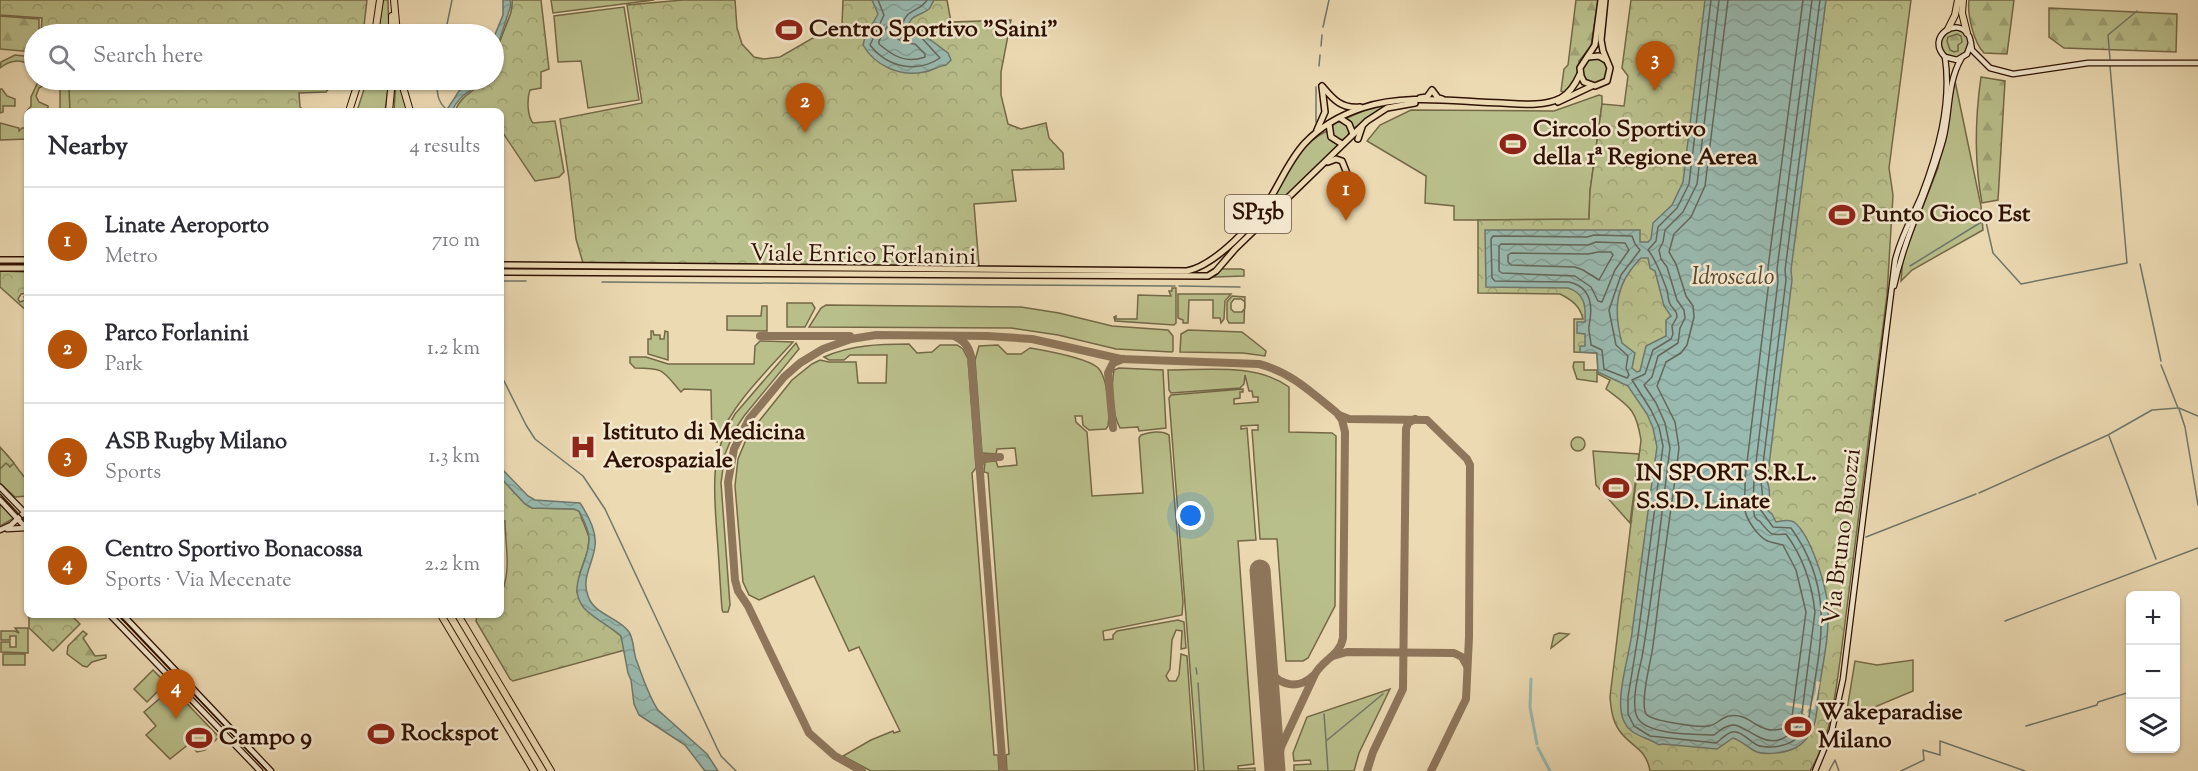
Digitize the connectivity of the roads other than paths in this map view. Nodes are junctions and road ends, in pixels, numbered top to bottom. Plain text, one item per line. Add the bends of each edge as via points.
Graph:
1 (380, 0) edge
2 (393, 0) edge
3 (1600, 0) edge
4 (1605, 0) edge
5 (1958, 0) edge
6 (1963, 0) edge
7 (376, 24) edge
8 (394, 24) edge
9 (1948, 29) junction
10 (1967, 33) junction
11 (1971, 43) junction
12 (1588, 57) junction
13 (1945, 57) junction
14 (1963, 58) junction
15 (1607, 61) junction
16 (1982, 61) junction
17 (2198, 63) edge
18 (1580, 74) junction
19 (1592, 86) junction
20 (358, 90) edge
21 (391, 90) edge
22 (404, 90) edge
23 (1400, 99) junction
24 (1461, 102) junction
25 (1376, 104) junction
26 (352, 108) edge
27 (389, 108) edge
28 (409, 108) edge
29 (1340, 118) junction
30 (1367, 121) junction
31 (1329, 124) junction
32 (1353, 134) junction
33 (1313, 136) junction
34 (1358, 139) dead end
35 (1342, 144) junction
36 (1317, 171) junction
37 (1348, 176) dead end
38 (1231, 243) junction
39 (1235, 249) junction
40 (0, 260) edge
41 (24, 260) edge
42 (0, 268) edge
43 (24, 268) edge
44 (504, 270) edge
45 (504, 270) edge
46 (1890, 303) junction
47 (0, 487) edge
48 (0, 500) edge
49 (24, 511) edge
50 (24, 515) edge
51 (19, 519) junction
52 (24, 525) edge
53 (24, 528) edge
54 (1, 530) edge
55 (113, 618) edge
56 (126, 618) edge
57 (443, 618) edge
58 (460, 618) edge
59 (260, 771) edge
60 (271, 771) edge
61 (533, 771) edge
62 (551, 771) edge
63 (1815, 771) edge

1 - 7 highway
2 - 8 highway
3 - 12 main road, SP15b via 1597,39
4 - 15 main road, SP15b via 1601,40
5 - 9 highway
6 - 10 highway
9 - 10 main road via 1958,28
9 - 13 main road via 1938,42
10 - 11 main road
11 - 14 main road
11 - 16 main road
12 - 15 main road via 1599,56
12 - 18 main road, SP15b
13 - 14 main road
13 - 46 main road, Via Bruno Buozzi via 1947,87 1939,140 1897,251
14 - 16 main road via 1972,56
14 - 46 main road, Via Bruno Buozzi via 1954,75 1939,156 1900,257
15 - 19 main road, SP15b via 1609,78 1602,85
16 - 17 main road via 1993,69 2013,74 2088,63
18 - 19 main road
18 - 24 main road, SP15b via 1569,92 1550,101
19 - 30 main road, SP15b via 1543,106 1407,103 1383,110
20 - 26 highway
21 - 27 highway
22 - 28 highway
23 - 24 main road, SP15b
23 - 24 main road via 1424,98 1432,90 1438,98
23 - 25 main road, SP15b
25 - 29 main road, SP15b
25 - 33 main road via 1343,106 1322,86 1324,113
29 - 31 main road, SP15b
29 - 32 main road via 1349,124
30 - 32 main road, SP15b
30 - 34 main road
31 - 33 main road, SP15b
31 - 35 main road via 1331,137
32 - 35 main road, SP15b
33 - 38 main road, SP15b via 1291,161 1264,207
35 - 36 main road, SP15b
36 - 37 main road via 1330,160 1338,159 1344,163
36 - 39 main road, SP15b
38 - 39 main road via 1230,248
38 - 44 main road, Viale Enrico Forlanini / SP15b via 1211,261 1182,272
39 - 45 main road, Viale Enrico Forlanini / SP15b via 1208,276 1185,277
40 - 41 main road
42 - 43 main road
46 - 63 main road, Via Bruno Buozzi via 1843,679 1832,730
47 - 49 main road
48 - 51 main road
50 - 51 main road
51 - 52 main road
51 - 54 main road
53 - 54 main road
55 - 59 main road
56 - 60 main road
57 - 61 highway
58 - 62 highway

